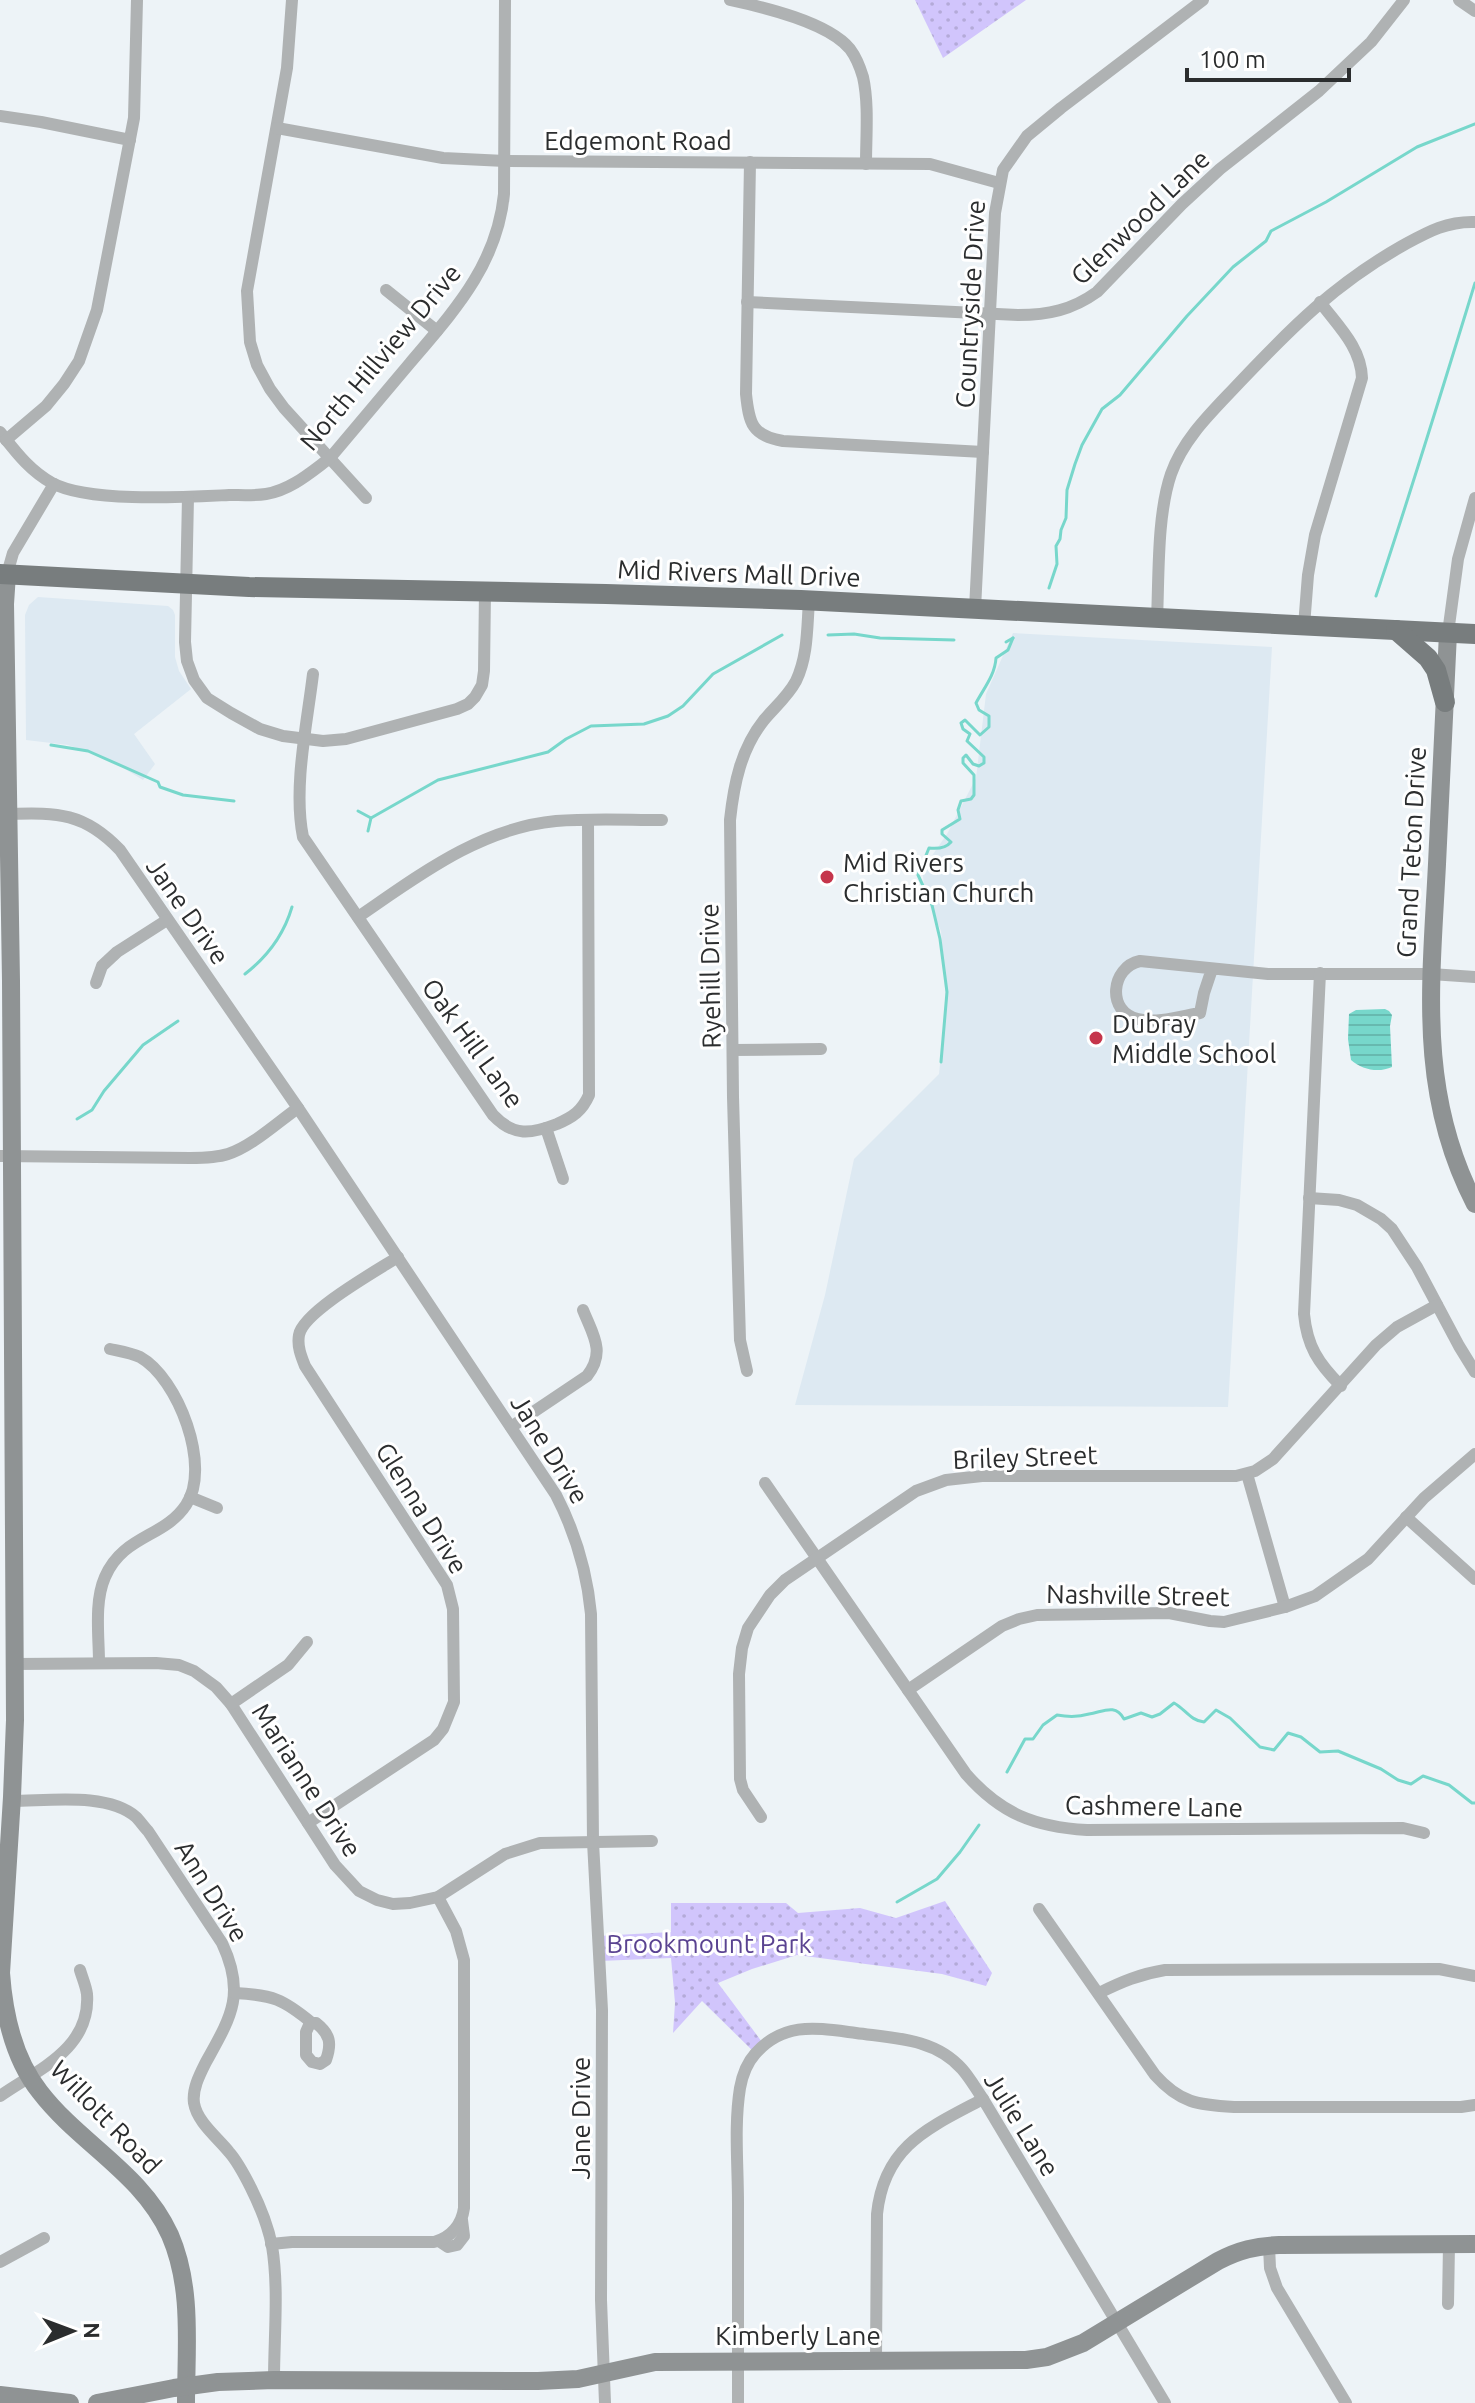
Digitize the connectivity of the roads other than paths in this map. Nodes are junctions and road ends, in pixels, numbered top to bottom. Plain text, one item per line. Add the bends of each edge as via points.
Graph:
1 (137, 0) edge
2 (292, 0) edge
3 (505, 0) edge
4 (730, 0) edge
5 (1203, 0) edge
6 (1404, 0) edge
7 (1459, 0) edge
8 (1475, 11) edge
9 (0, 116) edge
10 (277, 128) junction
11 (130, 140) junction
12 (505, 161) junction
13 (750, 162) junction
14 (866, 164) junction
15 (999, 183) junction
16 (1475, 222) edge
17 (386, 290) dead end
18 (747, 302) junction
19 (1320, 302) junction
20 (990, 314) junction
21 (437, 331) junction
22 (3, 436) edge
23 (983, 452) junction
24 (330, 458) junction
25 (54, 484) junction
26 (188, 497) junction
27 (366, 498) dead end
28 (1475, 498) edge
29 (3, 574) edge
30 (185, 585) junction
31 (485, 591) junction
32 (809, 601) junction
33 (975, 609) junction
34 (1157, 619) junction
35 (1304, 626) junction
36 (1396, 630) junction
37 (1448, 633) junction
38 (1475, 634) edge
39 (313, 674) dead end
40 (1445, 702) junction
41 (306, 740) junction
42 (3, 814) edge
43 (588, 820) junction
44 (662, 820) dead end
45 (358, 917) junction
46 (167, 920) junction
47 (1212, 969) junction
48 (1320, 973) junction
49 (1431, 974) junction
50 (1475, 977) edge
51 (96, 983) dead end
52 (821, 1049) dead end
53 (733, 1050) junction
54 (298, 1108) junction
55 (546, 1128) junction
56 (6, 1156) edge
57 (563, 1179) dead end
58 (1309, 1198) junction
59 (1475, 1204) edge
60 (398, 1257) junction
61 (1437, 1305) junction
62 (583, 1310) dead end
63 (110, 1349) dead end
64 (747, 1371) dead end
65 (1475, 1372) edge
66 (1341, 1386) junction
67 (511, 1427) junction
68 (7, 1448) edge
69 (1475, 1454) edge
70 (1247, 1474) junction
71 (765, 1483) dead end
72 (190, 1497) junction
73 (217, 1508) dead end
74 (1406, 1517) junction
75 (817, 1558) junction
76 (1475, 1579) edge
77 (1285, 1607) junction
78 (307, 1642) dead end
79 (99, 1663) junction
80 (14, 1664) junction
81 (908, 1690) junction
82 (231, 1704) junction
83 (5, 1794) edge
84 (761, 1817) dead end
85 (308, 1823) junction
86 (1424, 1833) dead end
87 (652, 1841) dead end
88 (593, 1842) junction
89 (438, 1897) junction
90 (1039, 1909) dead end
91 (80, 1970) dead end
92 (1475, 1976) edge
93 (235, 1993) junction
94 (1099, 1993) junction
95 (312, 2023) dead end
96 (29, 2076) junction
97 (0, 2096) edge
98 (983, 2099) junction
99 (1475, 2105) edge
100 (44, 2238) dead end
101 (271, 2244) junction
102 (1449, 2244) junction
103 (1475, 2244) edge
104 (1269, 2246) junction
105 (0, 2262) edge
106 (1448, 2304) dead end
107 (1117, 2322) junction
108 (738, 2361) junction
109 (876, 2361) junction
110 (604, 2373) junction
111 (274, 2380) junction
112 (186, 2394) edge
113 (0, 2395) edge
114 (70, 2403) edge
115 (97, 2403) edge
116 (605, 2403) edge
117 (738, 2403) edge
118 (1165, 2403) edge
119 (1346, 2403) edge

1 - 11 street via 136,102
2 - 10 street
3 - 12 street, North Hillview Drive
4 - 14 street via 818,27 849,48 866,92
5 - 15 street, Countryside Drive via 1027,136
6 - 20 street, Glenwood Lane via 1329,82 1220,169 1097,292 1062,311
7 - 8 street
9 - 11 street
10 - 12 street, Edgemont Road via 443,158
10 - 24 street via 247,291 250,342 270,389
11 - 22 street via 88,341 46,406
12 - 13 street, Edgemont Road
12 - 21 street, North Hillview Drive via 495,241 471,287
13 - 14 street, Edgemont Road
13 - 18 street
14 - 15 street, Edgemont Road via 930,164
15 - 20 street, Countryside Drive
16 - 19 street via 1433,228
17 - 21 street
18 - 20 street, Glenwood Lane
18 - 23 street via 746,394 751,422 761,435 783,441
19 - 34 street via 1207,418 1179,457 1166,493
19 - 35 street via 1355,347 1362,378 1315,535
20 - 23 street, Countryside Drive
21 - 24 street, North Hillview Drive
22 - 25 street via 25,464
23 - 33 street, Countryside Drive
24 - 26 street, North Hillview Drive via 286,488 267,494
24 - 27 street
25 - 26 street, North Hillview Drive via 88,494
25 - 29 street, Willott Road
26 - 30 street
28 - 37 street, Grand Teton Drive via 1458,559
29 - 30 main road, Mid Rivers Mall Drive
29 - 42 street, Willott Road
30 - 31 main road, Mid Rivers Mall Drive
30 - 41 street via 187,661 207,698 260,729
31 - 32 main road, Mid Rivers Mall Drive
31 - 41 street via 482,685 468,704 346,739
32 - 33 main road, Mid Rivers Mall Drive
32 - 53 street, Ryehill Drive via 806,645 796,681 753,736 735,779 730,834
33 - 34 main road, Mid Rivers Mall Drive
34 - 35 main road, Mid Rivers Mall Drive
35 - 36 main road, Mid Rivers Mall Drive
36 - 37 main road, Mid Rivers Mall Drive
36 - 40 main road via 1428,658
37 - 38 main road, Mid Rivers Mall Drive
37 - 40 street, Grand Teton Drive
39 - 41 street, Oak Hill Lane
40 - 49 street, Grand Teton Drive
41 - 45 street, Oak Hill Lane via 299,795 303,837
42 - 46 street, Jane Drive via 61,815 98,830 120,850
42 - 56 street, Willott Road
43 - 44 street
43 - 45 street via 523,827 478,843
43 - 55 street, Oak Hill Lane via 589,1095 580,1112
45 - 55 street, Oak Hill Lane via 493,1115 518,1131
46 - 51 street via 117,952 102,966
46 - 54 street, Jane Drive
47 - 47 street via 1131,963 1115,985 1116,996 1126,1014 1139,1020 1200,1013
47 - 48 street
48 - 49 street
48 - 58 street
49 - 50 street
49 - 59 street, Grand Teton Drive via 1438,1097 1450,1146
52 - 53 street
53 - 64 street, Ryehill Drive via 740,1340
54 - 56 street via 244,1146 216,1157
54 - 60 street, Jane Drive
55 - 57 street
56 - 68 street, Willott Road
58 - 61 street via 1357,1205 1381,1219 1402,1242
58 - 66 street via 1306,1337
60 - 67 street, Jane Drive
60 - 85 street, Glenna Drive via 307,1320 299,1333 299,1351 447,1585 453,1609 454,1702 434,1740
61 - 65 street
61 - 66 street via 1397,1327
62 - 67 street via 598,1353 595,1365 587,1376
63 - 72 street via 140,1357 169,1389 192,1446
66 - 70 street via 1273,1459
67 - 88 street, Jane Drive via 571,1524 589,1588
68 - 80 street, Willott Road
69 - 74 street, Nashville Street
70 - 75 street, Briley Street via 953,1479 916,1491
70 - 77 street
71 - 75 street, Cashmere Lane
72 - 73 street
72 - 79 street via 170,1520 121,1552 105,1576 99,1600
74 - 76 street
74 - 77 street, Nashville Street via 1353,1571 1315,1596
75 - 81 street, Cashmere Lane
75 - 84 street, Briley Street via 770,1595 748,1628 742,1648 740,1779
77 - 81 street, Nashville Street via 1224,1622 1169,1613 1019,1619
78 - 82 street via 288,1665
79 - 80 street, Marianne Drive
79 - 82 street, Marianne Drive via 179,1665 205,1677
80 - 83 street, Willott Road
81 - 86 street, Cashmere Lane via 983,1793 1032,1822 1087,1830 1403,1828
82 - 85 street, Marianne Drive
83 - 93 street, Ann Drive via 92,1800 135,1816 222,1943
83 - 96 street, Willott Road via 1,1973 14,2044
85 - 89 street, Marianne Drive via 359,1891 393,1904
87 - 88 street, Marianne Drive
88 - 89 street, Marianne Drive via 521,1847
88 - 110 street, Jane Drive via 602,2010
89 - 101 street via 464,1960 462,2220 439,2241
90 - 94 street
91 - 96 street via 87,1993 82,2028 68,2050
92 - 94 street via 1439,1969 1165,1970 1126,1979
93 - 95 street via 263,1994 287,2003
93 - 101 street, Ann Drive via 226,2026 200,2074 194,2103 251,2187
94 - 99 street via 1155,2075 1169,2090 1193,2102 1234,2107
96 - 97 street
96 - 112 street, Willott Road via 60,2114 137,2185 169,2234 184,2283
98 - 107 street, Julie Lane
98 - 108 street, Julie Lane via 951,2058 918,2041 800,2028 770,2041 750,2061 739,2103
98 - 109 street via 916,2138 888,2170 877,2214
100 - 105 street
101 - 111 street, Ann Drive
102 - 103 street, Kimberly Lane
102 - 104 street, Kimberly Lane
102 - 106 street
104 - 107 street, Kimberly Lane via 1227,2256
104 - 119 street via 1277,2288
107 - 109 street, Kimberly Lane via 1047,2357
107 - 118 street, Julie Lane
108 - 109 street, Kimberly Lane
108 - 110 street, Kimberly Lane via 655,2362
108 - 117 street
110 - 111 street, Kimberly Lane via 538,2381
110 - 116 street, Jane Drive
111 - 112 street, Kimberly Lane
112 - 115 street, Kimberly Lane
113 - 114 street

